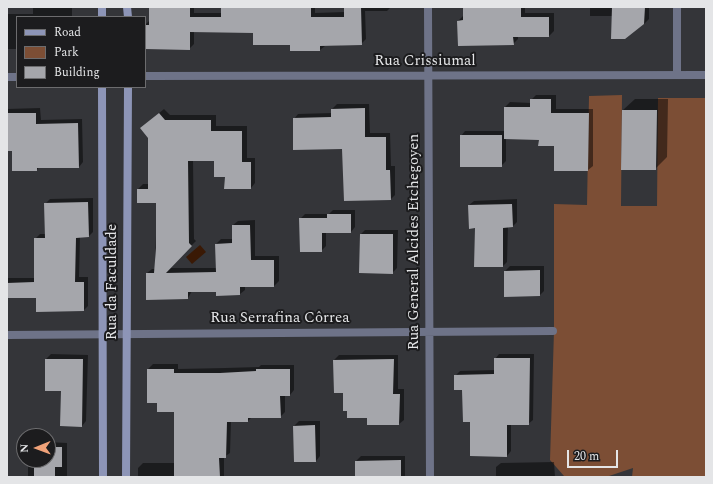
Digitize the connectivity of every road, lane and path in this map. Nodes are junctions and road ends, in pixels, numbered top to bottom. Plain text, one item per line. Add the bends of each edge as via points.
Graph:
1 (428, 7) edge
2 (676, 7) edge
3 (677, 75) junction
4 (706, 75) edge
5 (146, 76) edge
6 (428, 76) junction
7 (102, 88) edge
8 (128, 88) edge
9 (553, 331) dead end
10 (429, 332) junction
11 (103, 334) junction
12 (127, 334) junction
13 (7, 335) edge
14 (103, 477) edge
15 (126, 477) edge
16 (430, 477) edge

1 - 6 street, Rua General Alcides Etchegoyen
2 - 3 street
3 - 4 street, Rua Crissiumal
3 - 6 street, Rua Crissiumal
5 - 6 street, Rua Crissiumal
6 - 10 street, Rua General Alcides Etchegoyen
7 - 11 street, Rua da Faculdade
8 - 12 street, Rua da Faculdade
9 - 10 street, Rua Serrafina Côrrea
10 - 12 street, Rua Serrafina Côrrea
10 - 16 street, Rua General Alcides Etchegoyen
11 - 12 street, Rua Serrafina Côrrea
11 - 13 street, Rua Serrafina Côrrea
11 - 14 street, Rua da Faculdade
12 - 15 street, Rua da Faculdade

